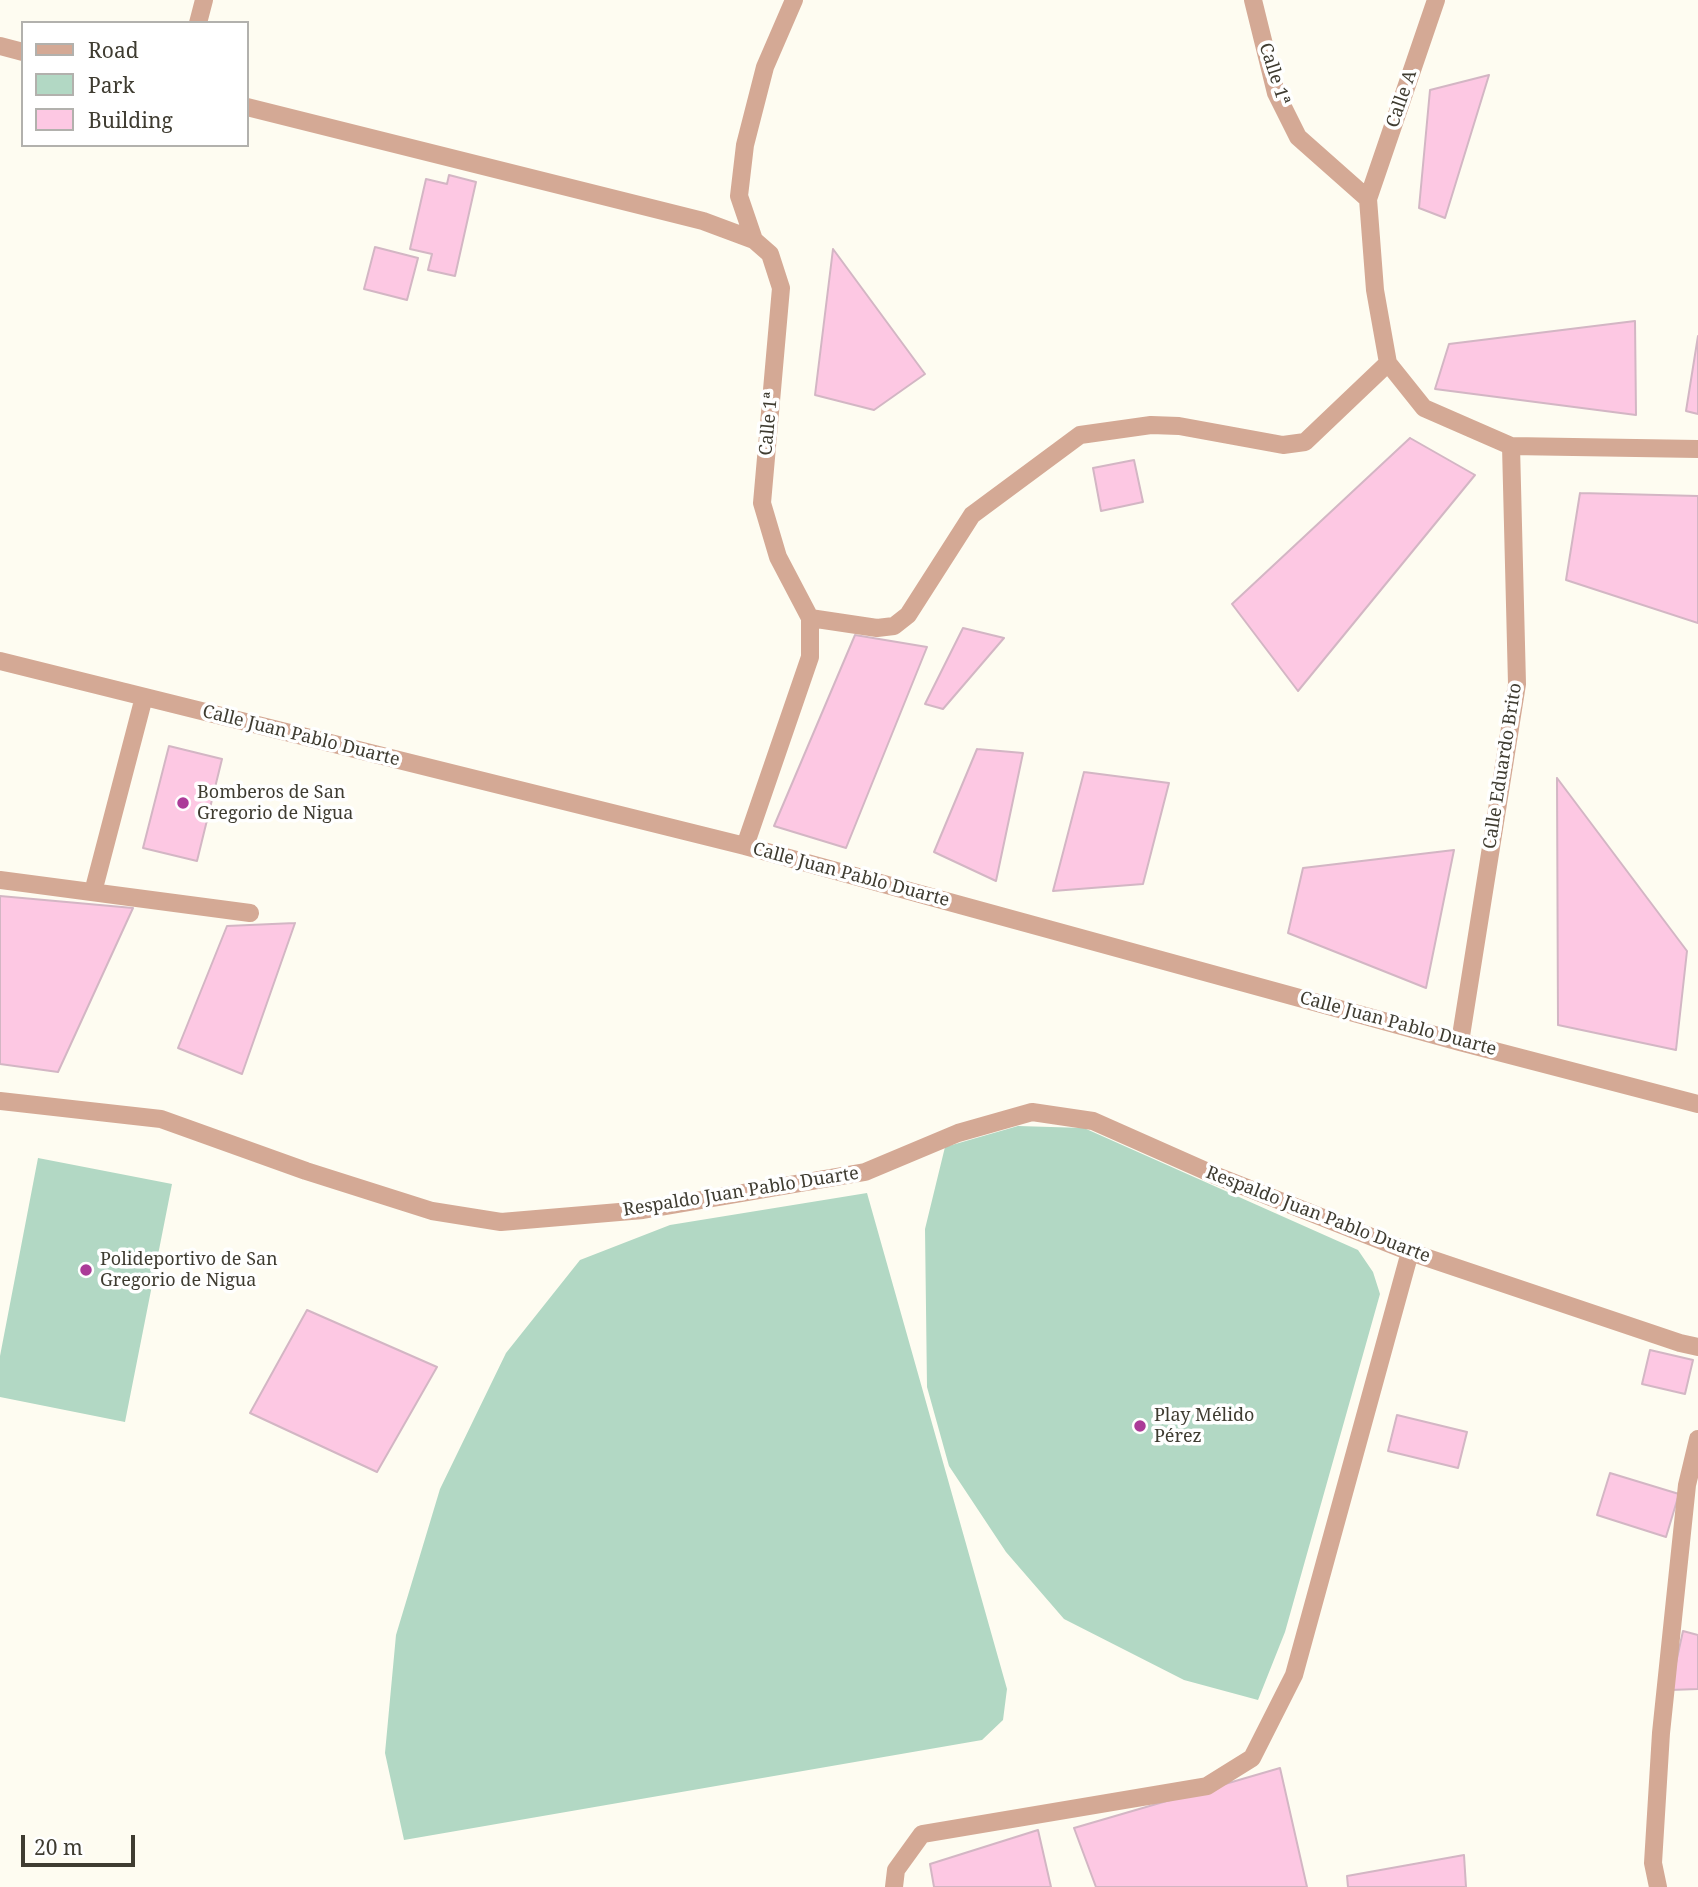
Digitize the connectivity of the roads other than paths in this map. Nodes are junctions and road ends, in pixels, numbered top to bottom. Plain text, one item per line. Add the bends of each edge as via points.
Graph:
1 (204, 0) edge
2 (794, 0) edge
3 (1253, 0) edge
4 (1436, 0) edge
5 (199, 21) edge
6 (0, 46) edge
7 (21, 51) edge
8 (248, 107) edge
9 (1368, 199) junction
10 (754, 240) junction
11 (1388, 363) junction
12 (1511, 446) junction
13 (1698, 449) edge
14 (810, 618) junction
15 (0, 661) edge
16 (144, 697) junction
17 (745, 846) junction
18 (0, 880) edge
19 (93, 892) junction
20 (250, 913) dead end
21 (1460, 1042) junction
22 (0, 1101) edge
23 (1698, 1104) edge
24 (1410, 1252) junction
25 (1698, 1347) edge
26 (1698, 1439) edge
27 (894, 1887) edge
28 (1658, 1887) edge

1 - 5 street
2 - 10 street, Calle 1ª via 765,67 745,145 739,196
3 - 9 street, Calle 1ª via 1276,93 1298,137
4 - 9 street, Calle A
6 - 7 street
8 - 10 street via 703,221
9 - 11 street via 1375,290
10 - 14 street, Calle 1ª via 770,254 781,288 762,503 778,557
11 - 12 street via 1424,408
11 - 14 street via 1305,442 1283,445 1151,425 1080,435 972,515 908,615 894,626 877,628
12 - 13 street
12 - 21 street, Calle Eduardo Brito via 1517,684
14 - 17 street, Calle 1ª via 810,657
15 - 16 street, Calle Juan Pablo Duarte
16 - 17 street, Calle Juan Pablo Duarte
16 - 19 street
17 - 21 street, Calle Juan Pablo Duarte
18 - 19 street
19 - 20 street
21 - 23 street, Calle Juan Pablo Duarte
22 - 24 street, Respaldo Juan Pablo Duarte via 161,1119 432,1211 501,1222 643,1210 865,1172 957,1133 1031,1112 1093,1121
24 - 25 street, Respaldo Juan Pablo Duarte
24 - 27 street via 1294,1675 1252,1758 1207,1786 922,1834 896,1870
26 - 28 street via 1687,1485 1661,1733 1653,1863

